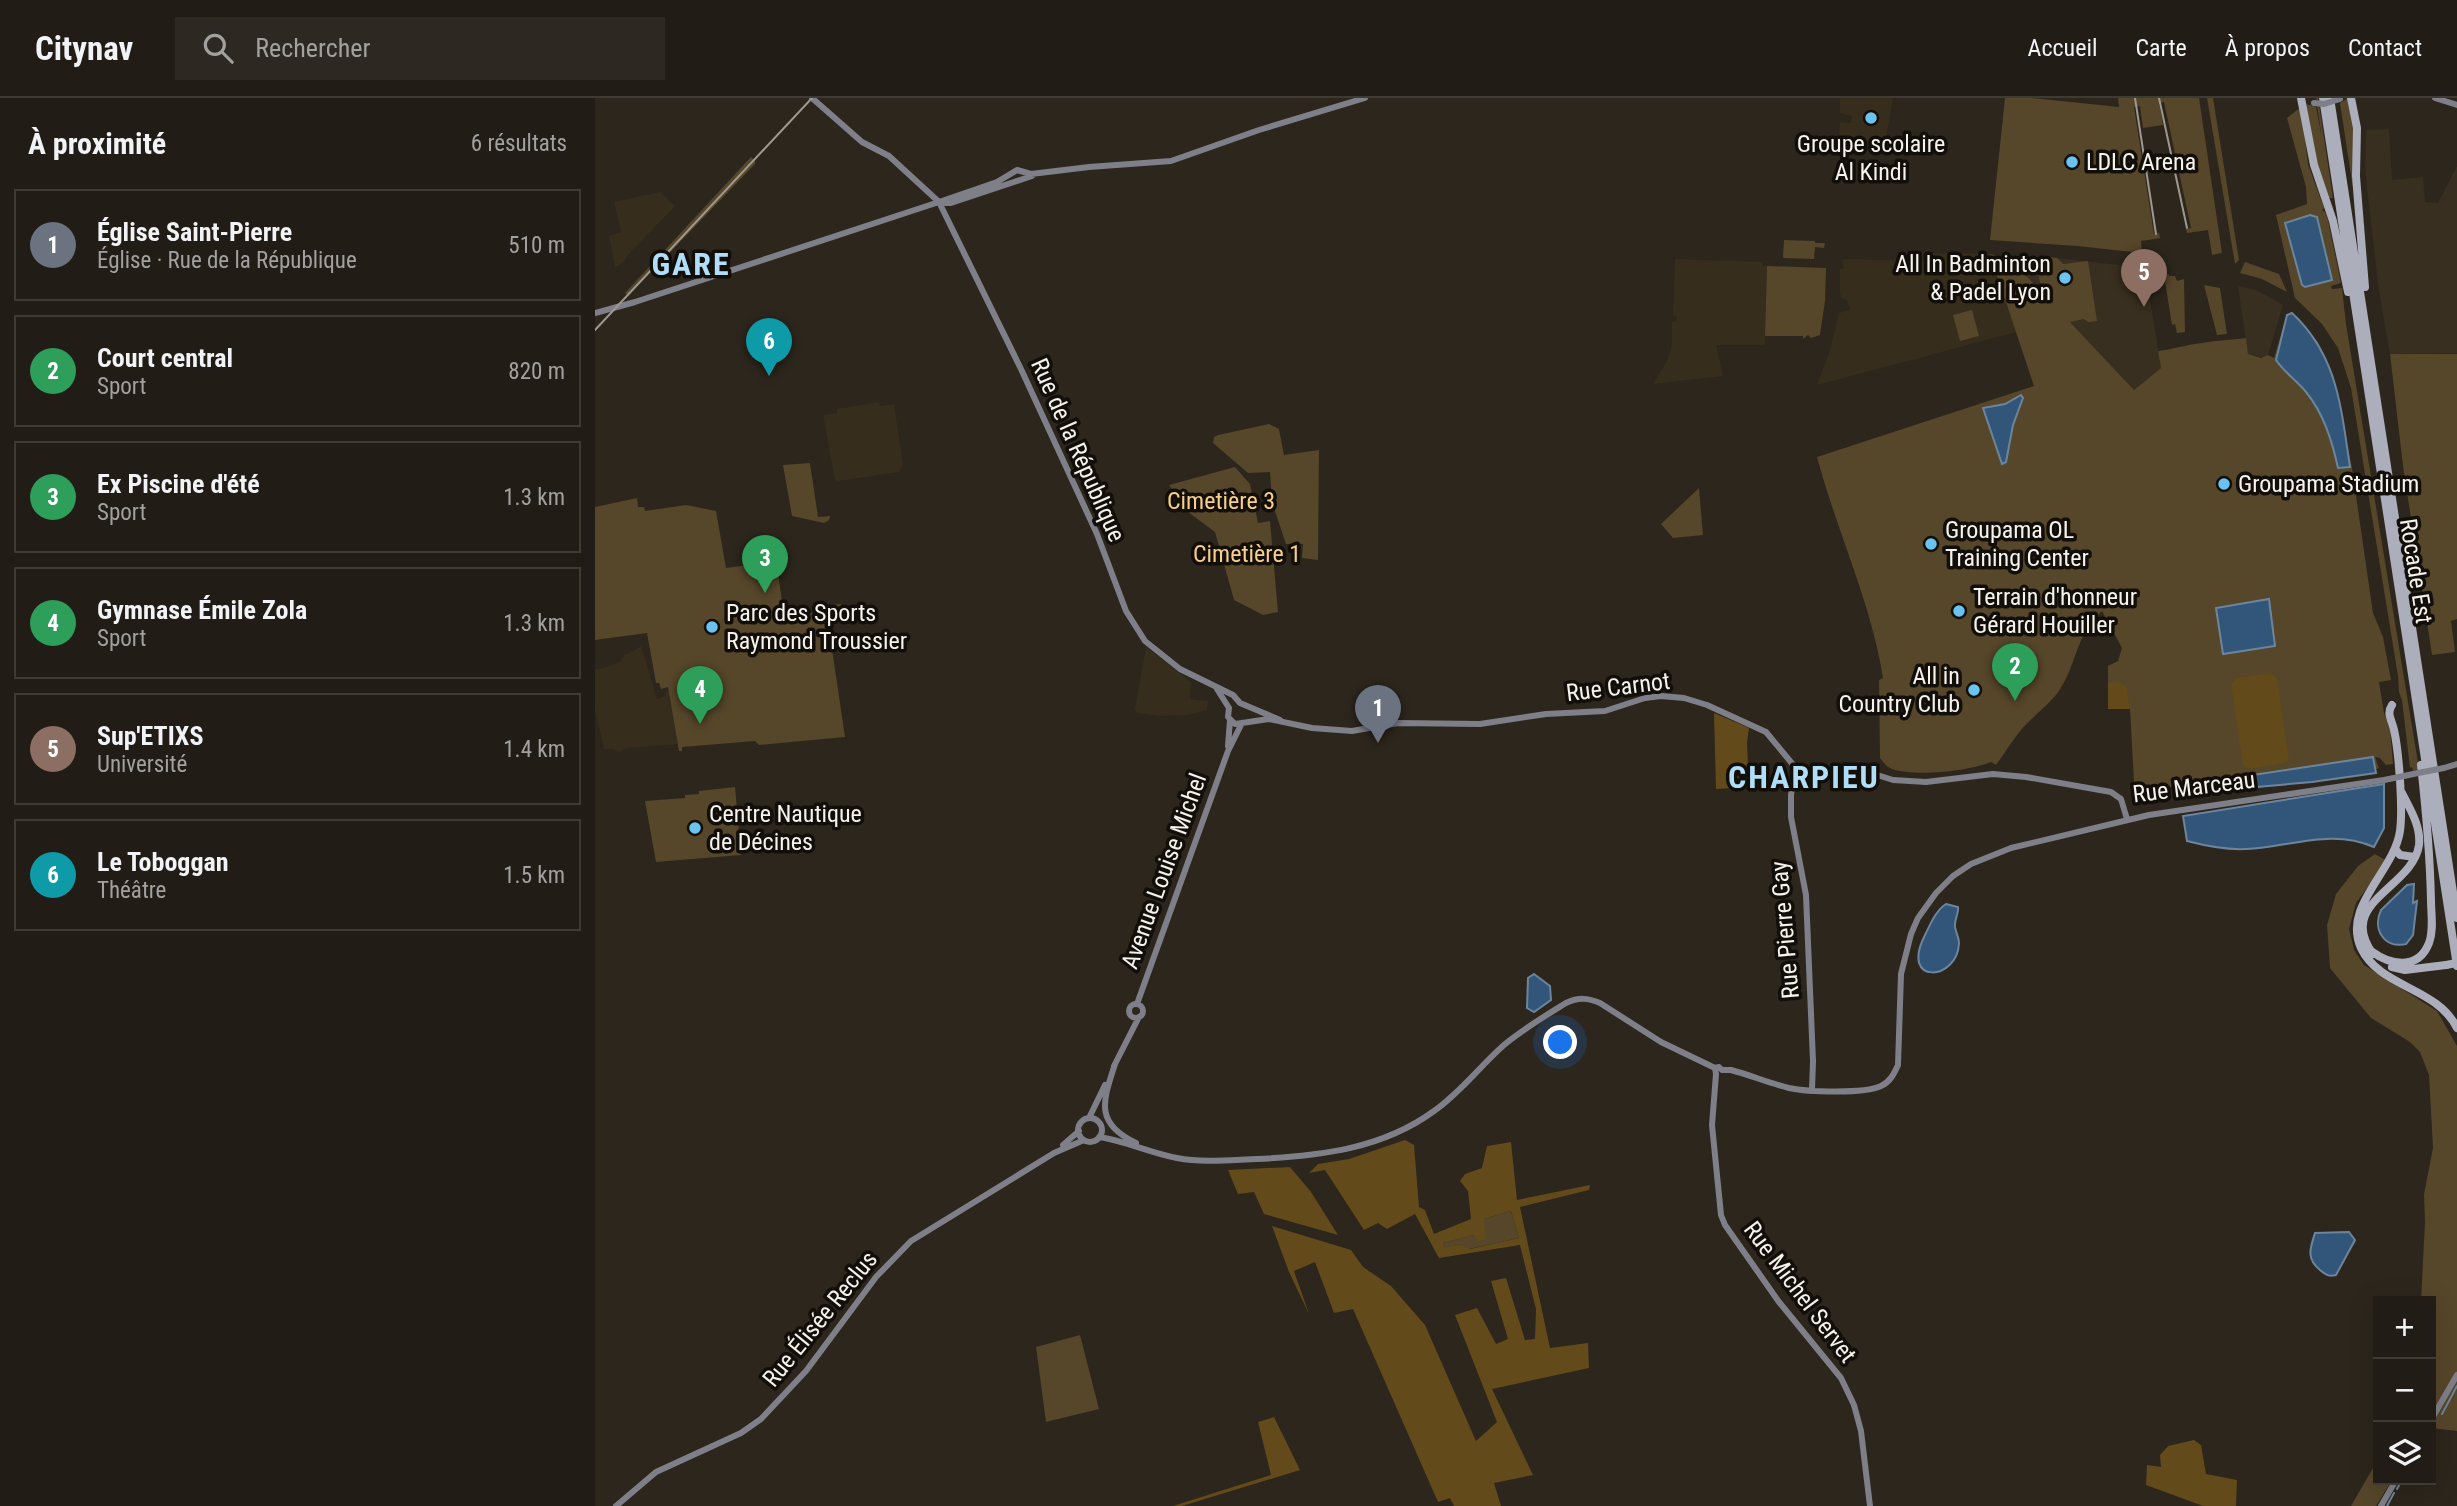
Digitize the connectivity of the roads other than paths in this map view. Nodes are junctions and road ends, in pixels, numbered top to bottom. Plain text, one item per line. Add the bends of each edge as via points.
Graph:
1 (1365, 98) edge
2 (2301, 98) edge
3 (2323, 98) edge
4 (2337, 98) edge
5 (2354, 98) edge
6 (2435, 98) edge
7 (816, 99) edge
8 (2457, 105) edge
9 (1022, 172) junction
10 (1041, 173) junction
11 (1019, 181) junction
12 (939, 202) junction
13 (2356, 309) junction
14 (595, 311) edge
15 (2365, 321) junction
16 (1213, 685) junction
17 (1243, 704) junction
18 (2392, 705) dead end
19 (1229, 708) junction
20 (1230, 720) junction
21 (1279, 720) junction
22 (1243, 723) junction
23 (1381, 725) joint
24 (2421, 729) junction
25 (1227, 751) junction
26 (2457, 764) edge
27 (1795, 766) junction
28 (2399, 787) junction
29 (2127, 820) junction
30 (2400, 831) junction
31 (2418, 835) junction
32 (2396, 850) junction
33 (2415, 857) junction
34 (2455, 893) edge
35 (2457, 918) edge
36 (2370, 956) junction
37 (2457, 965) edge
38 (1137, 1004) junction
39 (1131, 1015) junction
40 (1139, 1017) junction
41 (2457, 1028) edge
42 (1130, 1033) junction
43 (1115, 1063) junction
44 (1718, 1071) junction
45 (1110, 1073) junction
46 (1812, 1090) junction
47 (1089, 1118) junction
48 (1098, 1121) junction
49 (1079, 1130) junction
50 (1101, 1133) junction
51 (1084, 1140) junction
52 (1054, 1153) junction
53 (1189, 1160) junction
54 (2457, 1375) edge
55 (2436, 1411) edge
56 (2393, 1485) edge
57 (616, 1506) edge
58 (1870, 1506) edge
59 (2381, 1506) edge

1 - 10 street via 1171,161
2 - 4 street, bridge via 2314,103
2 - 13 highway via 2314,165 2333,221 2350,302
3 - 13 highway, Rocade Est
4 - 15 highway, Rocade Est
5 - 15 highway
6 - 8 street
7 - 12 street
9 - 10 street
9 - 11 street
9 - 12 street via 1014,171
10 - 11 street
11 - 12 street via 951,203
12 - 14 street via 645,299
12 - 16 street, Rue de la République via 1097,534 1126,611 1149,646
13 - 24 highway, Rocade Est
15 - 34 highway, Rocade Est
16 - 17 street, Rue de la République
16 - 19 street, Rue de la République
17 - 19 street
17 - 21 street, Rue de la République
17 - 22 street via 1249,714
18 - 28 highway via 2389,713
19 - 20 street
20 - 22 street
20 - 25 street, Avenue Louise Michel
21 - 22 street, Rue de la République
21 - 23 street, Rue de la République via 1348,731
22 - 25 street, Avenue Louise Michel
23 - 27 street, Rue Carnot via 1490,723 1546,713 1605,711 1645,698 1683,698 1766,732
24 - 36 highway via 2432,933 2424,952 2408,963 2394,964
24 - 37 highway, Rocade Est
25 - 38 street, Avenue Louise Michel
26 - 29 street, Rue Marceau, bridge via 2384,780
27 - 29 street, Rue Marceau via 1926,782 1985,774 2034,778 2111,792 2121,799
27 - 46 street, Rue Pierre Gay via 1791,817 1807,895
28 - 30 highway
28 - 31 highway
29 - 46 street via 1996,852 1953,876 1927,904 1907,945 1901,974 1900,1052 1892,1077 1870,1090
30 - 31 highway
30 - 32 highway
31 - 33 highway
32 - 33 highway
32 - 36 highway via 2358,914 2358,938
33 - 36 highway via 2370,906 2363,923
34 - 35 highway, Rocade Est
36 - 37 highway, bridge via 2398,969
36 - 41 highway via 2381,971 2432,999
38 - 39 street via 1130,1008
38 - 40 street via 1143,1009
39 - 40 street
39 - 42 street
40 - 42 street
42 - 43 street
43 - 45 street
43 - 53 street via 1104,1107 1112,1128 1135,1142
44 - 46 street
44 - 53 street via 1600,1003 1577,999 1505,1044 1435,1111 1389,1137 1323,1154
44 - 58 street, Rue Michel Servet via 1713,1134 1721,1215 1779,1302 1841,1378 1854,1405
45 - 47 street
45 - 48 street
47 - 48 street
47 - 49 street
48 - 50 street
49 - 51 street
49 - 52 street, Rue Élisée Reclus
50 - 51 street
50 - 53 street
51 - 52 street, Rue Élisée Reclus
52 - 57 street, Rue Élisée Reclus via 897,1253 806,1371 761,1419 656,1472
54 - 55 street
56 - 59 street

